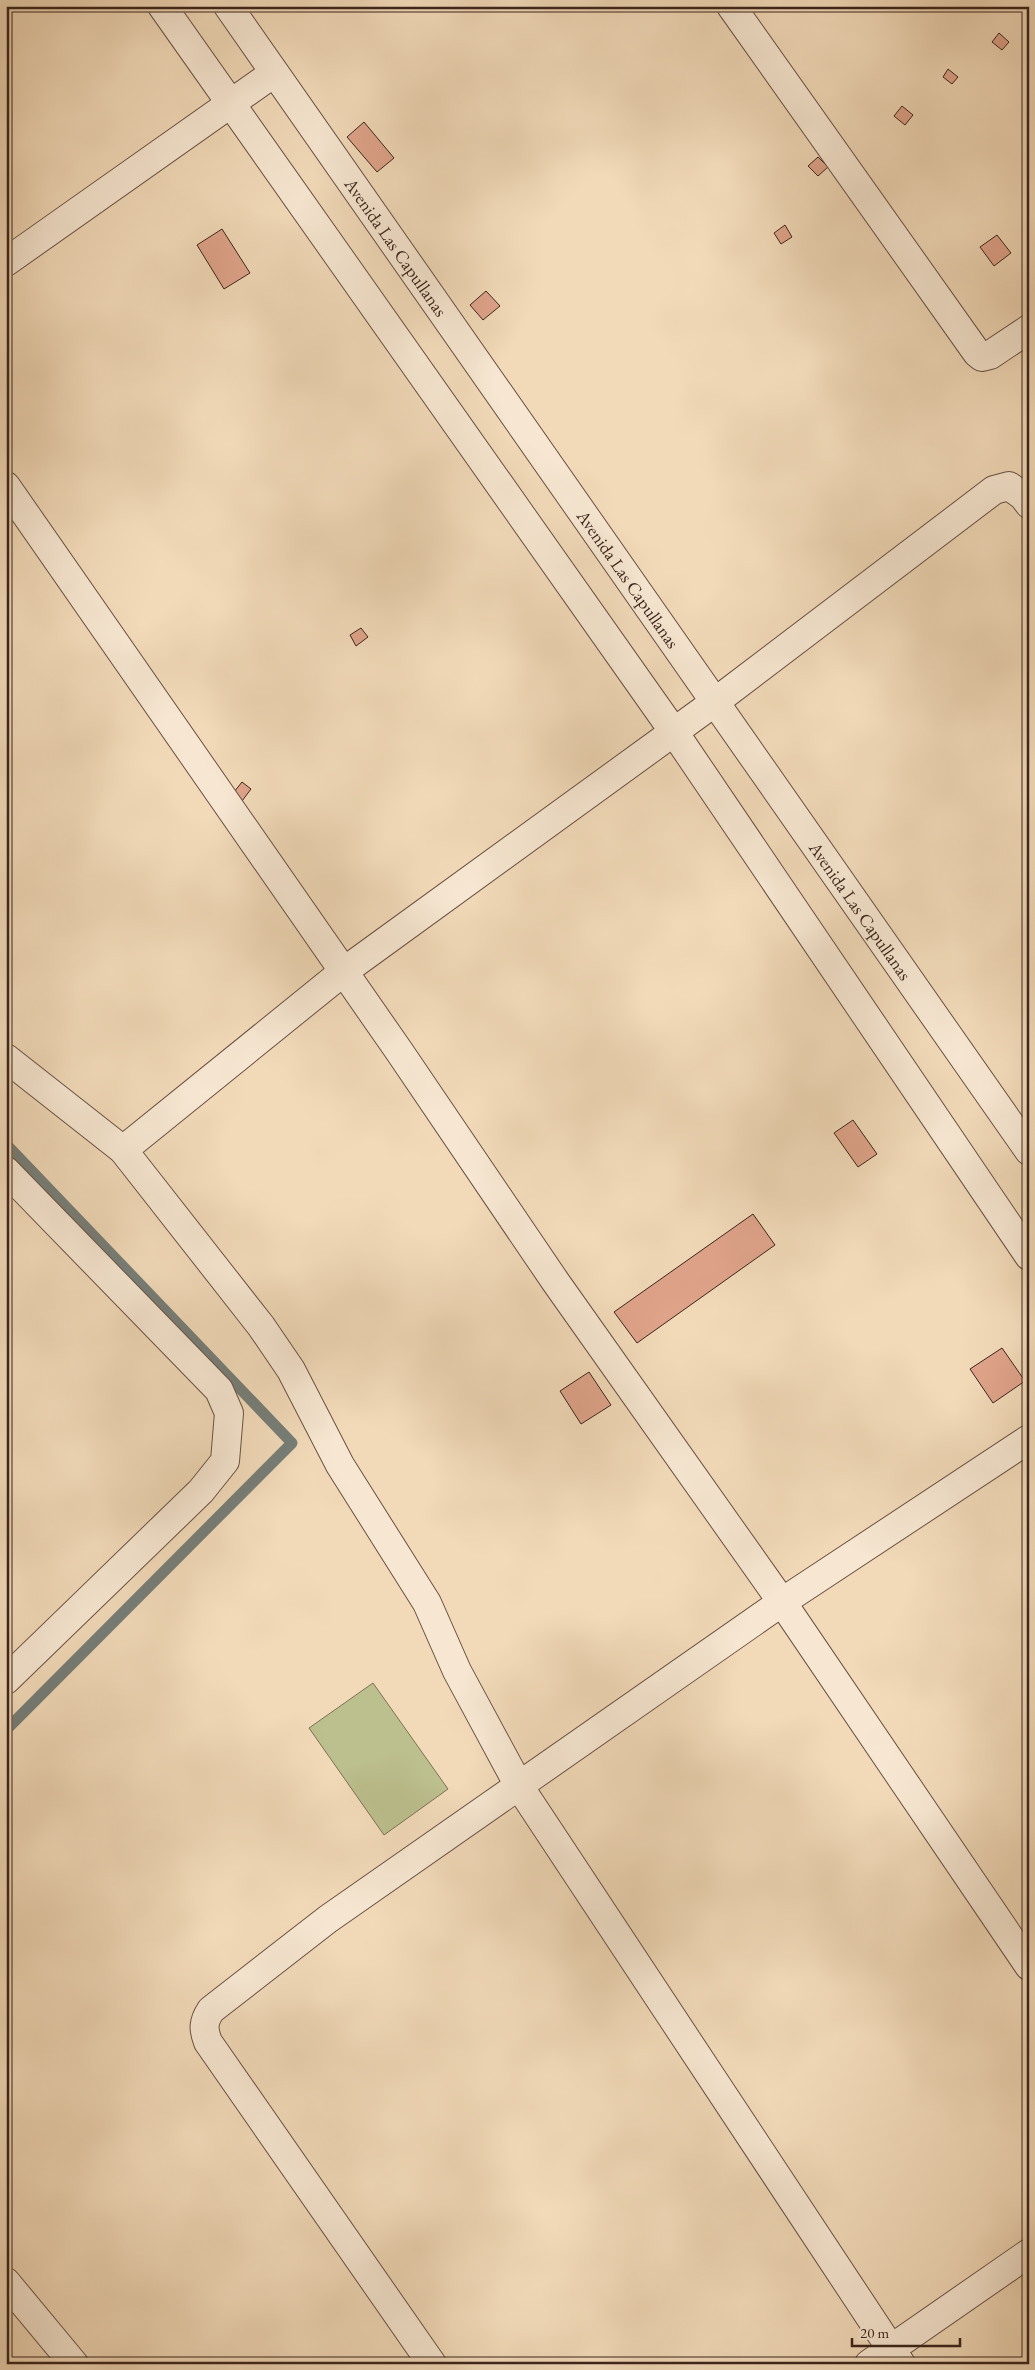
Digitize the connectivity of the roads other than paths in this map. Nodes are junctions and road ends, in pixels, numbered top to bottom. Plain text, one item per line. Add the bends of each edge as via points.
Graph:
1 (162, 6) edge
2 (228, 6) edge
3 (731, 6) edge
4 (274, 73) junction
5 (229, 105) junction
6 (6, 262) edge
7 (1029, 329) edge
8 (6, 486) edge
9 (1029, 504) edge
10 (715, 702) junction
11 (674, 732) junction
12 (343, 972) junction
13 (6, 1058) edge
14 (123, 1150) junction
15 (1029, 1152) edge
16 (6, 1171) edge
17 (1029, 1256) edge
18 (1029, 1439) edge
19 (782, 1602) junction
20 (6, 1680) edge
21 (520, 1786) junction
22 (1029, 1966) edge
23 (1029, 2253) edge
24 (6, 2282) edge
25 (887, 2359) edge
26 (74, 2364) edge
27 (432, 2364) edge

1 - 5 street
2 - 4 street, Avenida Las Capullanas
3 - 7 street via 978,353 982,357 990,355
4 - 5 street
4 - 10 street, Avenida Las Capullanas
5 - 6 street
5 - 11 street
8 - 12 street
9 - 10 street via 1008,486 994,490
10 - 11 street
10 - 15 street, Avenida Las Capullanas
11 - 12 street
11 - 17 street
12 - 14 street
12 - 19 street
13 - 14 street
14 - 21 street via 261,1326 291,1370 340,1465 427,1603 457,1671
16 - 20 street via 219,1390 229,1413 225,1461 201,1491
18 - 19 street
19 - 21 street
19 - 22 street
21 - 25 street
21 - 27 street via 328,1919 211,2010 203,2029 208,2042
23 - 25 street
24 - 26 street

